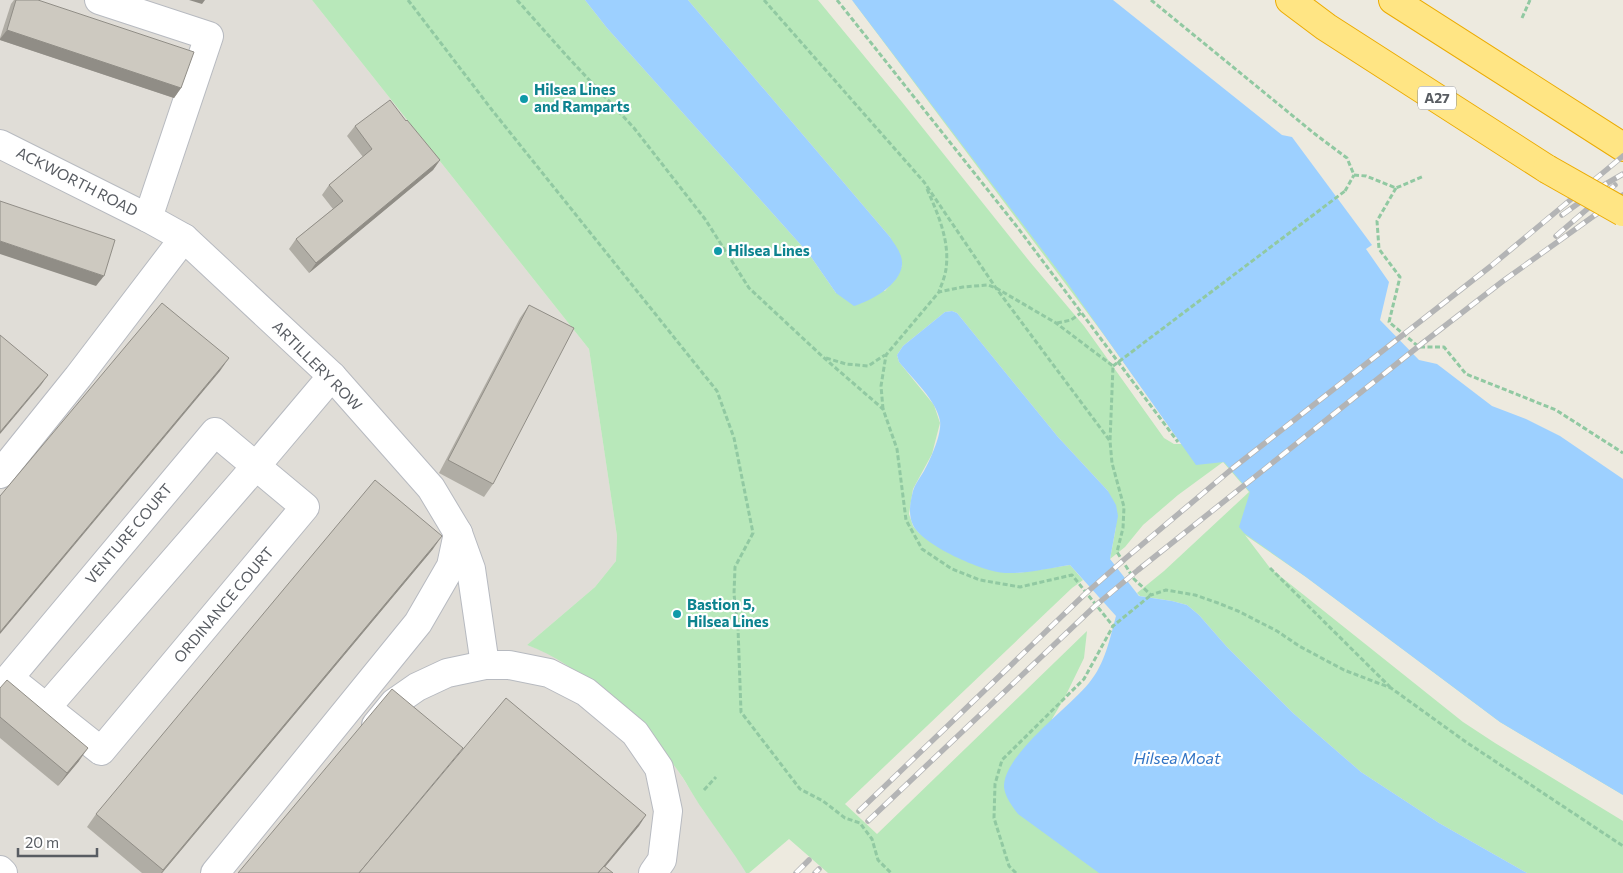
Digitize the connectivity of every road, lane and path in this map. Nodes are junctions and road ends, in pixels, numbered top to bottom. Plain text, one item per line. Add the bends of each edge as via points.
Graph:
1 (99, 0) edge
2 (408, 0) edge
3 (518, 0) edge
4 (764, 0) edge
5 (837, 0) edge
6 (1151, 0) edge
7 (1290, 0) edge
8 (1393, 0) edge
9 (1530, 0) edge
10 (1522, 18) dead end
11 (0, 144) edge
12 (1623, 147) edge
13 (1354, 175) junction
14 (1424, 176) dead end
15 (924, 182) junction
16 (1396, 188) junction
17 (1623, 212) edge
18 (151, 220) junction
19 (184, 238) junction
20 (996, 288) junction
21 (939, 292) junction
22 (1082, 313) junction
23 (1056, 323) junction
24 (886, 355) junction
25 (823, 357) junction
26 (1113, 366) junction
27 (332, 376) junction
28 (883, 409) junction
29 (1110, 441) junction
30 (1178, 442) dead end
31 (1623, 453) edge
32 (256, 466) junction
33 (0, 474) edge
34 (458, 533) junction
35 (1270, 568) dead end
36 (1151, 595) junction
37 (1113, 626) junction
38 (486, 664) junction
39 (1391, 688) junction
40 (46, 708) junction
41 (362, 742) edge
42 (716, 777) dead end
43 (704, 790) dead end
44 (1623, 846) edge
45 (0, 870) edge
46 (3, 873) edge
47 (215, 873) edge
48 (653, 873) edge
49 (891, 873) edge
50 (1016, 873) edge

1 - 18 street via 209,36
2 - 49 path via 717,391 734,438 753,533 735,568 740,712 800,789 845,818 860,823 872,839 878,860
3 - 25 path via 634,128 706,219 749,288
4 - 15 path
5 - 22 path
6 - 13 path via 1347,158
7 - 17 highway, A27, bridge via 1326,27 1547,169
8 - 12 highway
9 - 10 path
11 - 18 street, ACKWORTH ROAD
13 - 16 path via 1366,176
13 - 26 path, bridge via 1345,191
14 - 16 path
15 - 20 path
15 - 21 path via 946,243 946,269
16 - 31 path via 1377,221 1379,249 1400,277 1389,322 1419,347 1444,347 1466,374 1556,410
18 - 19 street, ARTILLERY ROW
19 - 27 street, ARTILLERY ROW
19 - 33 street
20 - 21 path via 988,284
20 - 23 path
20 - 29 path
21 - 24 path
22 - 23 path via 1071,320
22 - 30 path
23 - 26 path
24 - 25 path via 868,366
24 - 28 path
25 - 28 path
26 - 29 path
27 - 32 street
27 - 34 street, ARTILLERY ROW via 431,488
28 - 37 path via 898,449 906,520 922,549 952,569 980,580 1020,587 1072,575
29 - 36 path via 1112,463 1124,507 1117,552 1134,579
32 - 40 street
32 - 40 street, VENTURE COURT via 215,432 9,678
32 - 40 street, ORDINANCE COURT via 305,507 101,751
34 - 38 street, ARTILLERY ROW via 471,569
34 - 47 street via 451,566 418,623
35 - 39 path
36 - 37 path
36 - 39 path via 1166,590 1218,602 1277,630 1344,670
37 - 50 path via 1084,679 1002,760 995,784 994,818 1009,866
38 - 41 street via 447,673 417,687 394,704
38 - 48 street via 548,673 586,692 635,733 659,768 668,811 662,860
39 - 44 path
42 - 43 path
45 - 46 street

